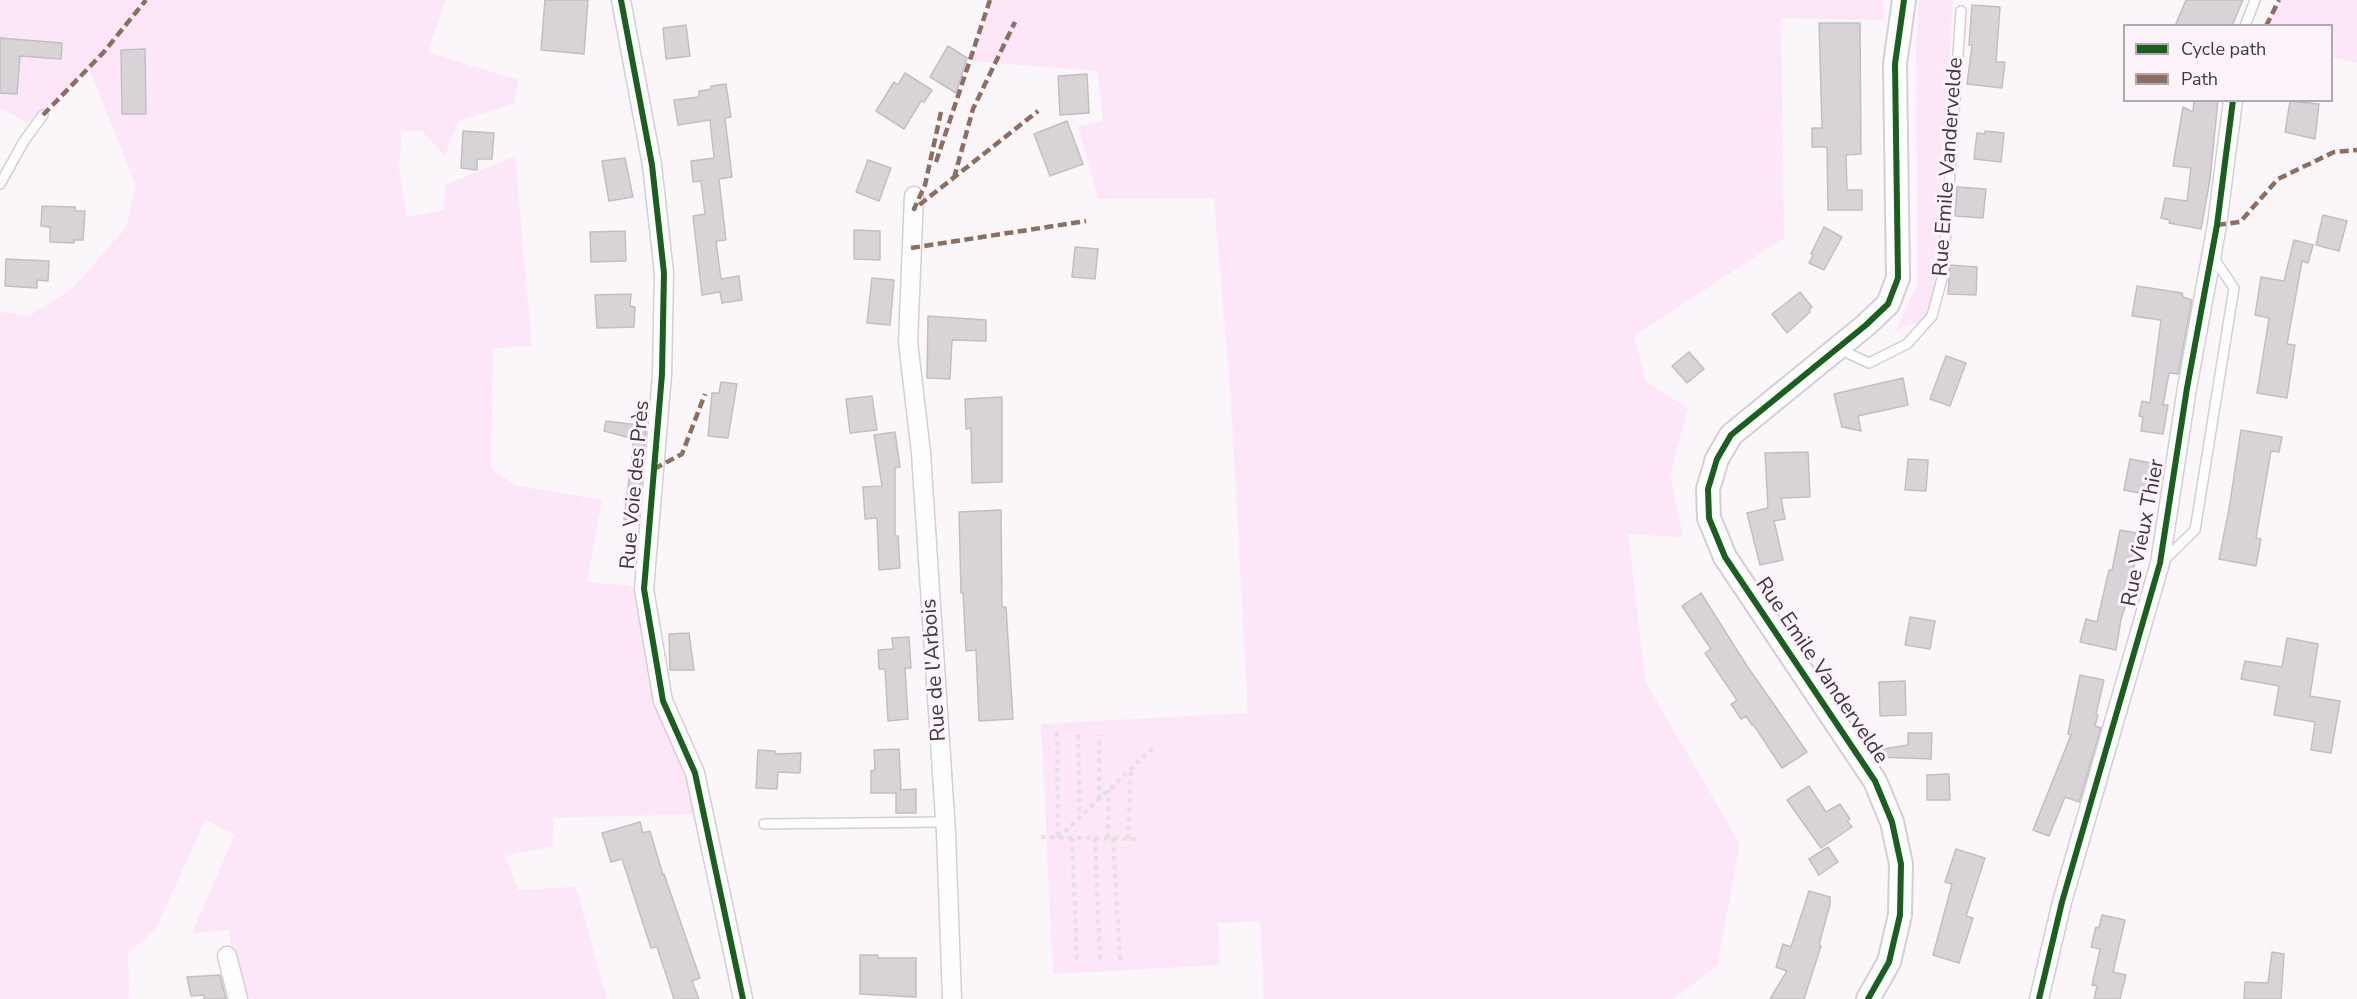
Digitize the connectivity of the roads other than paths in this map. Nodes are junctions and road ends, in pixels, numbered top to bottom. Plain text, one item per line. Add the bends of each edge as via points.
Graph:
1 (621, 0) edge
2 (1904, 0) edge
3 (2255, 0) edge
4 (1961, 11) dead end
5 (2246, 24) edge
6 (2233, 102) edge
7 (43, 116) dead end
8 (0, 184) edge
9 (914, 196) dead end
10 (2211, 254) junction
11 (1839, 349) junction
12 (2160, 563) junction
13 (945, 822) junction
14 (764, 824) dead end
15 (227, 956) dead end
16 (238, 999) edge
17 (743, 999) edge
18 (952, 999) edge
19 (1868, 999) edge
20 (2039, 999) edge

1 - 17 street, Rue Voie des Près via 652,165 664,273 662,374 644,589 663,701 695,773
2 - 11 street via 1895,64 1898,278 1888,304
3 - 5 lane
4 - 11 lane, Rue Emile Vandervelde via 1943,275 1932,316 1907,344 1869,363
6 - 10 street, Rue Vieux Thier
7 - 8 lane
9 - 13 street, Rue de l'Arbois via 908,342 921,453
10 - 12 street, Rue Vieux Thier
10 - 12 lane, Rue Vieux Thier via 2234,288 2194,530
11 - 19 street, Rue Emile Vandervelde via 1731,435 1717,459 1708,489 1709,519 1725,557 1875,781 1892,822 1901,864 1900,915 1889,962
12 - 20 street, Rue Vieux Thier via 2062,902
13 - 14 lane
13 - 18 street, Rue de l'Arbois
15 - 16 street

